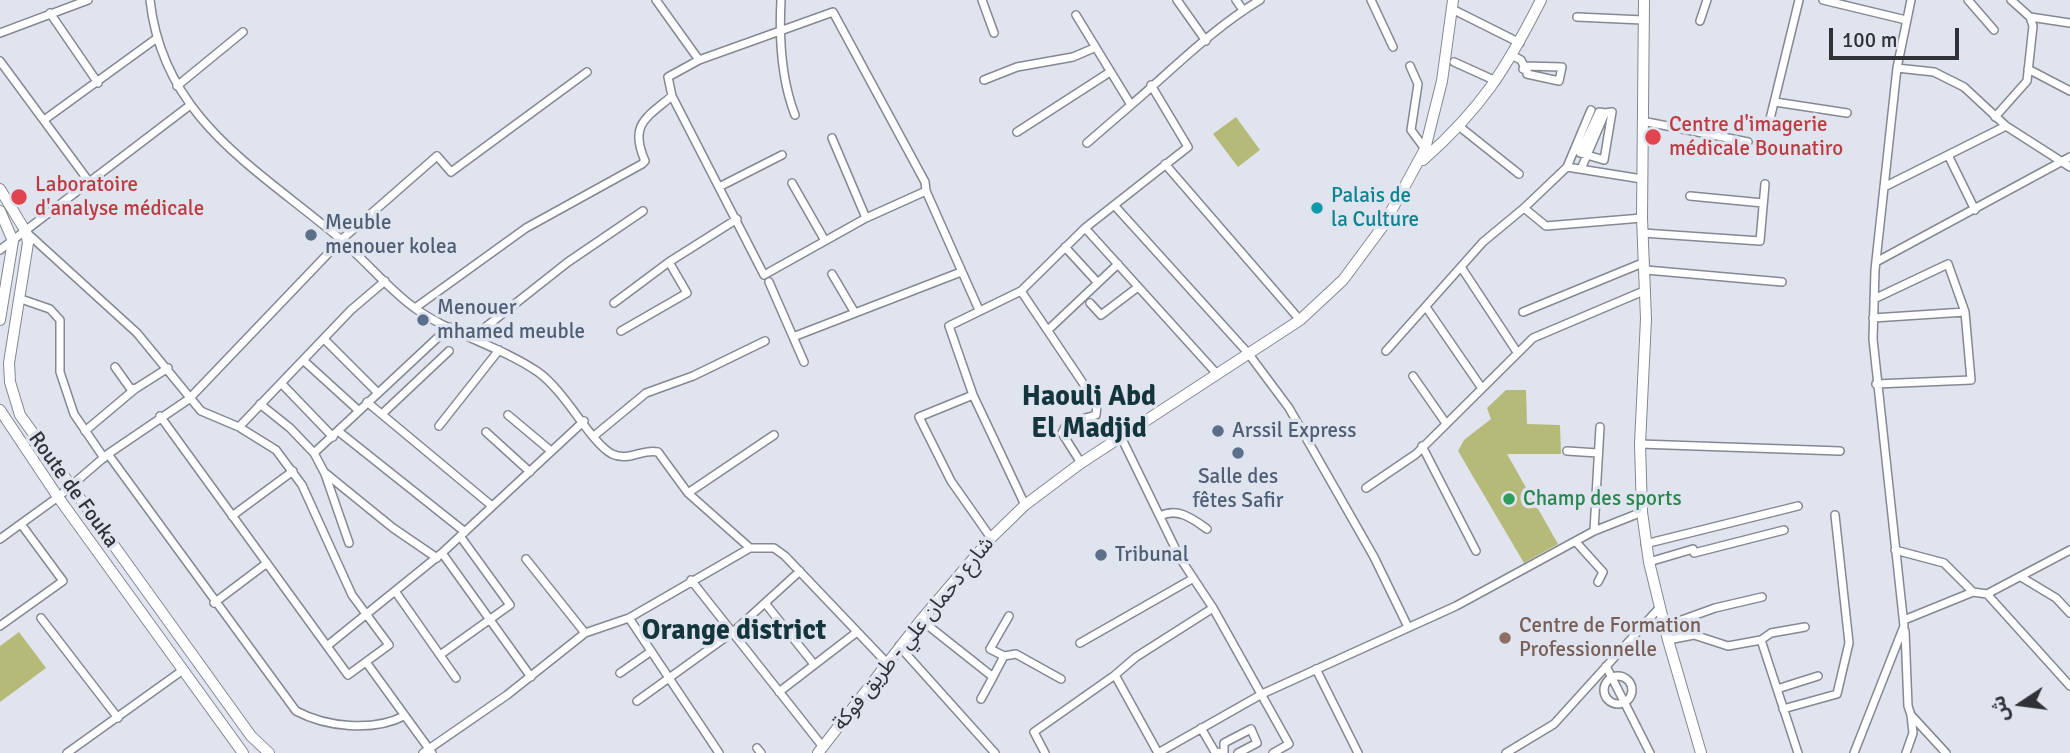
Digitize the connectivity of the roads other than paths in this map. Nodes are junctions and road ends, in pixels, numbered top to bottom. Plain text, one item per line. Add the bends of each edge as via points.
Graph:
1 (88, 0) edge
2 (150, 0) edge
3 (656, 0) edge
4 (781, 0) edge
5 (982, 0) edge
6 (1177, 0) edge
7 (1236, 0) edge
8 (1261, 0) edge
9 (1371, 0) edge
10 (1541, 0) edge
11 (1644, 0) edge
12 (1707, 0) edge
13 (1800, 0) edge
14 (1823, 0) edge
15 (1911, 0) edge
16 (1968, 0) edge
17 (2011, 0) edge
18 (1452, 4) edge
19 (1243, 10) junction
20 (50, 13) junction
21 (1076, 15) dead end
22 (1577, 17) dead end
23 (2030, 17) junction
24 (1643, 20) junction
25 (1906, 20) junction
26 (1700, 21) dead end
27 (2070, 23) edge
28 (780, 30) junction
29 (1994, 30) dead end
30 (243, 32) dead end
31 (0, 33) edge
32 (994, 33) dead end
33 (157, 38) junction
34 (1206, 41) junction
35 (1520, 43) junction
36 (1393, 47) dead end
37 (1094, 48) junction
38 (1513, 57) junction
39 (699, 60) junction
40 (0, 61) edge
41 (1454, 62) dead end
42 (1410, 65) dead end
43 (1524, 66) junction
44 (1897, 68) junction
45 (2028, 69) junction
46 (587, 72) dead end
47 (1110, 72) junction
48 (984, 80) dead end
49 (1496, 81) junction
50 (98, 83) junction
51 (1151, 85) junction
52 (177, 86) junction
53 (2070, 91) edge
54 (672, 96) junction
55 (1774, 102) junction
56 (1131, 105) junction
57 (189, 106) junction
58 (1591, 110) dead end
59 (1847, 113) dead end
60 (794, 115) dead end
61 (1995, 117) junction
62 (44, 120) junction
63 (1770, 120) dead end
64 (1642, 121) junction
65 (2006, 126) junction
66 (1460, 127) junction
67 (1017, 132) dead end
68 (832, 138) dead end
69 (1748, 142) dead end
70 (1087, 143) dead end
71 (1425, 149) junction
72 (782, 155) dead end
73 (1586, 155) junction
74 (1948, 155) junction
75 (2068, 162) edge
76 (1165, 164) junction
77 (1417, 165) junction
78 (1567, 167) junction
79 (1581, 169) junction
80 (1518, 174) dead end
81 (1642, 179) junction
82 (90, 183) junction
83 (792, 183) dead end
84 (1765, 184) dead end
85 (719, 187) junction
86 (1884, 187) junction
87 (0, 189) edge
88 (926, 191) junction
89 (1690, 197) dead end
90 (1763, 203) junction
91 (1114, 205) junction
92 (1524, 208) junction
93 (1975, 210) junction
94 (0, 211) edge
95 (643, 211) dead end
96 (866, 218) junction
97 (1642, 218) junction
98 (737, 219) junction
99 (1085, 228) junction
100 (26, 232) junction
101 (1643, 233) junction
102 (824, 239) junction
103 (341, 240) junction
104 (13, 241) junction
105 (1065, 247) junction
106 (0, 250) edge
107 (669, 262) junction
108 (1876, 262) junction
109 (1118, 264) junction
110 (1645, 266) junction
111 (1461, 267) junction
112 (961, 272) junction
113 (832, 274) dead end
114 (386, 281) junction
115 (769, 282) dead end
116 (1782, 282) dead end
117 (1098, 283) junction
118 (1138, 287) junction
119 (1646, 290) junction
120 (1020, 291) junction
121 (21, 299) junction
122 (1874, 299) junction
123 (614, 303) dead end
124 (1090, 303) dead end
125 (1426, 307) junction
126 (415, 308) junction
127 (979, 310) junction
128 (1523, 312) dead end
129 (1965, 312) junction
130 (855, 313) junction
131 (1873, 318) junction
132 (0, 320) edge
133 (1300, 320) junction
134 (449, 327) junction
135 (1048, 330) junction
136 (621, 331) dead end
137 (473, 337) junction
138 (793, 337) junction
139 (324, 339) junction
140 (765, 341) dead end
141 (499, 350) junction
142 (449, 351) dead end
143 (1386, 351) dead end
144 (1517, 352) junction
145 (1248, 353) junction
146 (303, 360) junction
147 (804, 362) dead end
148 (115, 367) dead end
149 (167, 368) junction
150 (1217, 374) junction
151 (1413, 376) dead end
152 (281, 383) junction
153 (1876, 384) junction
154 (1482, 387) junction
155 (135, 389) junction
156 (377, 392) junction
157 (973, 395) junction
158 (189, 399) junction
159 (367, 402) junction
160 (260, 404) junction
161 (0, 410) edge
162 (358, 410) junction
163 (382, 414) junction
164 (508, 415) dead end
165 (160, 416) junction
166 (584, 421) junction
167 (1445, 422) junction
168 (439, 425) dead end
169 (239, 426) junction
170 (1600, 427) dead end
171 (85, 431) junction
172 (486, 432) dead end
173 (335, 434) junction
174 (774, 435) dead end
175 (594, 436) junction
176 (1122, 439) junction
177 (1640, 444) junction
178 (1422, 446) junction
179 (551, 451) junction
180 (1567, 451) dead end
181 (1840, 452) dead end
182 (314, 453) junction
183 (1598, 453) junction
184 (106, 456) junction
185 (1081, 463) junction
186 (293, 471) junction
187 (324, 472) junction
188 (530, 472) junction
189 (71, 486) junction
190 (1366, 488) dead end
191 (688, 493) junction
192 (58, 497) junction
193 (1025, 505) junction
194 (492, 506) junction
195 (1798, 506) dead end
196 (1642, 512) junction
197 (232, 516) junction
198 (1160, 516) junction
199 (1835, 516) dead end
200 (21, 524) junction
201 (1207, 529) dead end
202 (1784, 530) dead end
203 (1594, 531) junction
204 (463, 534) junction
205 (0, 538) edge
206 (991, 538) junction
207 (349, 542) dead end
208 (1576, 542) junction
209 (1646, 544) junction
210 (750, 548) junction
211 (1895, 550) junction
212 (2070, 550) edge
213 (1476, 551) dead end
214 (440, 555) junction
215 (526, 559) dead end
216 (1649, 562) junction
217 (267, 563) junction
218 (800, 571) junction
219 (2021, 578) junction
220 (1192, 579) junction
221 (691, 580) junction
222 (1598, 582) dead end
223 (395, 591) junction
224 (1973, 592) junction
225 (1987, 594) junction
226 (1762, 597) dead end
227 (214, 603) junction
228 (765, 603) junction
229 (1660, 607) junction
230 (1213, 608) junction
231 (2070, 613) edge
232 (367, 616) junction
233 (1009, 616) dead end
234 (41, 618) dead end
235 (629, 618) junction
236 (492, 620) junction
237 (921, 620) junction
238 (1904, 623) junction
239 (0, 626) edge
240 (1665, 626) junction
241 (1408, 627) junction
242 (1805, 627) dead end
243 (733, 632) junction
244 (857, 632) junction
245 (585, 633) junction
246 (1668, 640) junction
247 (1761, 640) junction
248 (1080, 643) dead end
249 (327, 646) junction
250 (899, 646) junction
251 (650, 652) junction
252 (440, 655) junction
253 (1004, 656) junction
254 (366, 662) junction
255 (886, 662) junction
256 (813, 663) junction
257 (1606, 666) junction
258 (1315, 669) junction
259 (183, 670) junction
260 (620, 673) dead end
261 (1115, 675) junction
262 (1818, 676) dead end
263 (531, 677) junction
264 (993, 677) junction
265 (1612, 677) junction
266 (456, 678) dead end
267 (668, 679) junction
268 (1061, 679) dead end
269 (2070, 686) edge
270 (1777, 689) junction
271 (779, 692) junction
272 (1262, 694) junction
273 (981, 699) dead end
274 (637, 701) dead end
275 (1624, 702) junction
276 (1783, 709) junction
277 (1912, 715) junction
278 (404, 716) junction
279 (118, 718) junction
280 (1201, 728) junction
281 (717, 750) edge
282 (820, 750) edge
283 (428, 751) edge
284 (67, 753) edge
285 (243, 753) edge
286 (268, 753) edge
287 (708, 753) edge
288 (995, 753) edge
289 (1045, 753) edge
290 (1158, 753) edge
291 (1214, 753) edge
292 (1224, 753) edge
293 (1238, 753) edge
294 (1273, 753) edge
295 (1358, 753) edge
296 (1506, 753) edge
297 (1650, 753) edge
298 (1701, 753) edge
299 (1798, 753) edge
300 (1854, 753) edge
301 (1906, 753) edge
302 (1946, 753) edge

1 - 20 street
2 - 33 street
3 - 39 street
4 - 28 street
5 - 32 street
6 - 34 street
7 - 19 street
8 - 19 street
9 - 36 street
10 - 35 main road
11 - 24 main road
12 - 26 street
13 - 55 street
14 - 25 street
15 - 25 street
16 - 29 street
17 - 23 street
18 - 35 street
18 - 71 main road, شارع دحمان علي - طريق فوكة via 1442,81
19 - 34 street
20 - 31 street
20 - 50 street
21 - 37 street
22 - 24 street
23 - 27 street
23 - 45 street
24 - 64 main road
25 - 44 street
28 - 39 street
28 - 60 street
28 - 88 street via 833,12
30 - 52 street
33 - 50 street
33 - 52 street
34 - 51 street
35 - 38 main road
37 - 47 street
37 - 48 street
38 - 43 street
38 - 49 main road
39 - 54 street via 668,78
40 - 62 street
41 - 49 street
42 - 71 street via 1418,84 1411,130
43 - 43 street via 1562,67 1559,81 1527,74
44 - 61 street via 1934,72 1964,87
44 - 86 street
45 - 53 street
45 - 61 street via 2027,81
46 - 103 street via 451,172 437,156
47 - 56 street
47 - 67 street
49 - 66 main road
50 - 62 street
51 - 56 street
51 - 76 street via 1188,147
52 - 57 street
54 - 85 street
54 - 126 street via 641,122 637,136 642,164 526,229
55 - 59 street
55 - 63 street
56 - 70 street
57 - 82 street
57 - 103 street via 234,154
58 - 78 street
61 - 65 street
62 - 82 street
64 - 69 street
64 - 81 main road
65 - 74 street
65 - 75 street
66 - 77 main road
66 - 80 street
68 - 96 street
71 - 77 main road, شارع دحمان علي - طريق فوكة
72 - 85 street
73 - 73 street via 1604,160 1612,112 1605,113
73 - 79 street
74 - 86 street
74 - 93 street
75 - 93 street
76 - 91 street
76 - 133 street
77 - 133 main road, شارع دحمان علي - طريق فوكة via 1364,253
78 - 79 street
78 - 92 street
79 - 81 street
81 - 97 main road
82 - 100 street
83 - 102 street
84 - 90 street
85 - 98 street
86 - 108 street
87 - 100 main road
88 - 96 street
88 - 112 street
89 - 90 street
90 - 101 street via 1760,241
91 - 99 street
91 - 145 street
92 - 97 street via 1546,226
92 - 111 street
93 - 108 street
94 - 104 main road
95 - 137 street via 568,262
96 - 102 street
97 - 101 main road
98 - 102 street via 764,275
98 - 107 street
99 - 105 street
99 - 109 street
100 - 104 street
100 - 121 main road, Route de Fouka
100 - 149 street via 137,333
101 - 110 main road
103 - 114 street
103 - 158 street
104 - 106 street
104 - 132 main road
105 - 117 street
105 - 120 street
107 - 123 street
107 - 136 street via 687,293
108 - 122 street
109 - 117 street
109 - 118 street
110 - 116 street
110 - 119 main road
110 - 128 street
111 - 125 street
111 - 144 street
112 - 127 street
112 - 130 street
113 - 130 street
114 - 126 street
114 - 139 street
115 - 138 street
117 - 135 street
118 - 124 street via 1101,315
118 - 150 street
119 - 144 street via 1533,338
119 - 177 main road
120 - 127 street
120 - 135 street
121 - 171 street via 50,309 60,320 60,372
121 - 189 main road, Route de Fouka via 9,363 14,399 32,434
122 - 129 street via 1948,264
122 - 131 street
125 - 143 street
125 - 154 street
126 - 134 street
127 - 157 street via 949,326
129 - 131 street
129 - 153 street via 1971,380
130 - 138 street
131 - 153 street
133 - 145 main road, شارع دحمان علي - طريق فوكة
134 - 137 street
134 - 156 street
135 - 185 street via 1097,404 1096,415 1067,423 1062,433
137 - 141 street
138 - 147 street
139 - 146 street
139 - 156 street
140 - 175 street via 646,393
141 - 166 street via 552,383
141 - 168 street
142 - 163 street
144 - 154 street
145 - 150 main road, شارع دحمان علي - طريق فوكة
145 - 241 street via 1320,460
146 - 152 street
146 - 162 street
148 - 155 street
149 - 155 street
149 - 158 street
150 - 176 main road, شارع دحمان علي - طريق فوكة
151 - 167 street
152 - 160 street
152 - 173 street
153 - 211 street
154 - 167 street
155 - 171 street
156 - 159 street
157 - 193 street
157 - 206 street via 919,417 951,481
158 - 165 street
158 - 169 street via 201,411
159 - 162 street
159 - 163 street
160 - 169 street
160 - 182 street
161 - 192 main road, Route de Fouka
162 - 173 street
163 - 194 street
164 - 179 street
165 - 184 street
165 - 197 street
166 - 175 street
166 - 179 street
167 - 178 street
169 - 186 street via 276,450
170 - 183 street
171 - 184 street
172 - 188 street
173 - 182 street
173 - 204 street
174 - 191 street
175 - 191 street via 617,456 658,452
176 - 185 main road, شارع دحمان علي - طريق فوكة
176 - 198 street
177 - 181 street
177 - 196 main road
178 - 190 street
178 - 213 street
179 - 188 street
180 - 183 street
182 - 187 street
183 - 203 street
184 - 189 street
184 - 227 street
185 - 193 main road, شارع دحمان علي - طريق فوكة
186 - 197 street
186 - 232 street
187 - 207 street
187 - 214 street via 393,528
188 - 194 street
189 - 192 street
189 - 286 main road, Route de Fouka via 251,736
191 - 210 street
192 - 200 street
192 - 259 main road, Route de Fouka
193 - 206 main road, شارع دحمان علي - طريق فوكة
194 - 204 street
195 - 209 street
196 - 203 street
196 - 209 main road
197 - 217 street
198 - 201 street via 1183,514
198 - 220 street
199 - 276 street via 1849,643 1837,694
200 - 205 street
200 - 239 street via 62,581
202 - 216 street
203 - 208 street
204 - 214 street
204 - 236 street via 510,606
206 - 237 main road, شارع دحمان علي - طريق فوكة
208 - 222 street via 1603,572
208 - 241 street via 1503,583
209 - 216 main road
210 - 218 street via 774,548
210 - 221 street
211 - 224 street via 1944,563
211 - 238 street
212 - 219 street
214 - 223 street
214 - 236 street
215 - 245 street
216 - 229 main road
217 - 227 street
217 - 249 street
218 - 228 street
218 - 244 street
219 - 225 street
219 - 231 street via 2056,598
220 - 230 street
220 - 248 street
221 - 235 street
221 - 243 street
223 - 232 street
223 - 252 street
224 - 225 street
224 - 238 street
225 - 269 street
226 - 240 street
227 - 278 street via 296,711 361,726
228 - 243 street
228 - 256 street
229 - 240 main road
229 - 257 street
230 - 261 street
230 - 272 street
232 - 249 street
232 - 254 street via 388,645
233 - 253 street via 990,649
234 - 279 street
235 - 245 street
235 - 251 street
236 - 252 street
236 - 263 street
237 - 250 main road, شارع دحمان علي - طريق فوكة
237 - 264 street
238 - 277 street
238 - 300 street
240 - 246 main road
241 - 258 street
242 - 247 street via 1771,633
243 - 267 street
243 - 271 street
244 - 255 street
244 - 256 street
245 - 263 street
246 - 247 street via 1694,635 1728,646
246 - 298 main road
247 - 270 street
249 - 254 street via 348,675
250 - 255 main road, شارع دحمان علي - طريق فوكة
250 - 288 street
251 - 260 street
251 - 267 street
252 - 266 street
253 - 264 street
253 - 268 street via 1016,654
254 - 278 street
255 - 282 main road, شارع دحمان علي - طريق فوكة
256 - 271 street
257 - 265 street
257 - 296 street via 1554,724
258 - 272 street
258 - 295 street
259 - 279 street
259 - 285 main road, Route de Fouka
261 - 289 street via 1034,732
261 - 290 street
262 - 270 street
263 - 283 street
264 - 273 street
265 - 275 street
265 - 275 street via 1622,676 1630,683 1631,695
265 - 275 street via 1605,685 1605,695 1612,703
267 - 274 street
267 - 281 street
270 - 276 street
271 - 282 street
272 - 280 street
272 - 294 street via 1289,744
275 - 297 street
276 - 299 street
277 - 301 street via 1913,733
277 - 302 street
278 - 283 street
279 - 284 street
280 - 290 street
280 - 291 street
281 - 287 street
291 - 292 street
292 - 293 street via 1224,743 1251,729 1257,743

